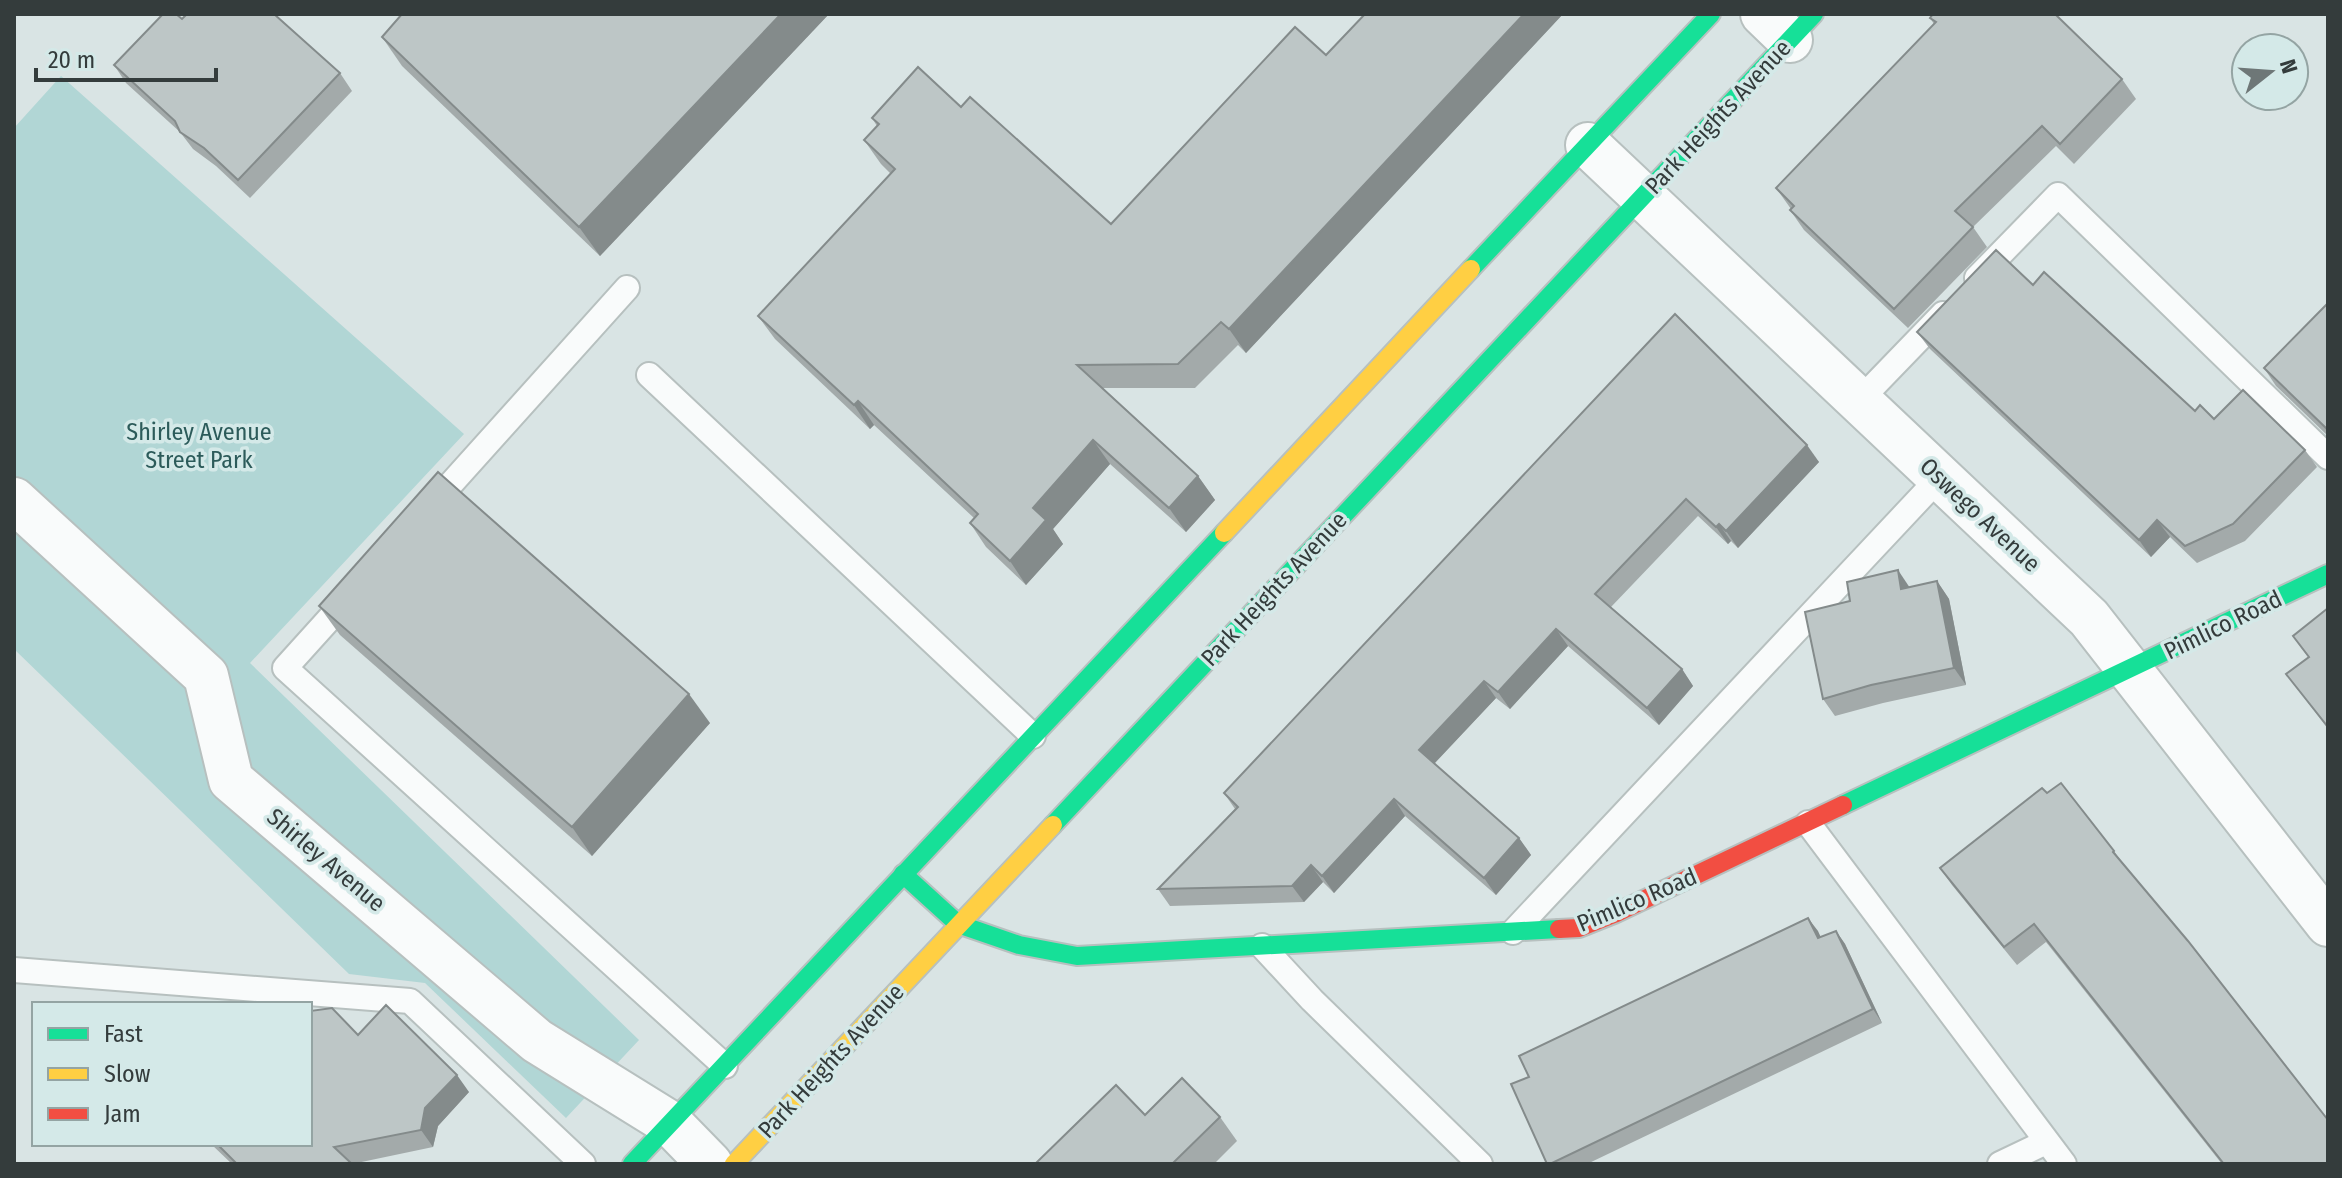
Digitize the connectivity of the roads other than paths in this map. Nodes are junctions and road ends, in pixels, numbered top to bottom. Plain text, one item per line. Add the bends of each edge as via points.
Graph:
1 (1711, 14) edge
2 (1789, 23) edge
3 (1588, 145) junction
4 (1644, 197) junction
5 (627, 288) dead end
6 (649, 375) dead end
7 (1859, 401) junction
8 (2328, 457) edge
9 (1940, 477) junction
10 (14, 500) edge
11 (413, 525) edge
12 (371, 573) edge
13 (2328, 574) edge
14 (2128, 671) junction
15 (1033, 736) junction
16 (1808, 823) junction
17 (903, 874) junction
18 (958, 924) junction
19 (2328, 924) edge
20 (1511, 933) junction
21 (1262, 946) junction
22 (14, 970) edge
23 (725, 1066) junction
24 (671, 1124) junction
25 (2046, 1142) junction
26 (583, 1164) edge
27 (632, 1164) edge
28 (710, 1164) edge
29 (734, 1164) edge
30 (1480, 1164) edge
31 (2000, 1164) edge
32 (2064, 1164) edge

1 - 3 main road
2 - 4 main road, Park Heights Avenue
3 - 4 street, Oswego Avenue
3 - 15 main road
4 - 7 street, Oswego Avenue
4 - 18 main road, Park Heights Avenue
5 - 11 lane
6 - 15 lane
7 - 8 lane via 2058,195
7 - 9 street, Oswego Avenue
9 - 14 street, Oswego Avenue via 2089,618
9 - 20 lane
10 - 24 street, Shirley Avenue via 206,676 231,780 537,1041
12 - 23 lane via 285,668
13 - 14 main road, Pimlico Road
14 - 16 main road, Pimlico Road
14 - 19 street, Oswego Avenue
15 - 17 main road
16 - 20 main road, Pimlico Road via 1579,928
16 - 25 lane
17 - 18 main road, Pimlico Road
17 - 23 main road
18 - 21 main road, Pimlico Road via 1019,945 1077,956
18 - 29 main road, Park Heights Avenue
20 - 21 main road, Pimlico Road
21 - 30 lane
22 - 26 lane via 410,1001
23 - 24 main road
24 - 27 main road
24 - 28 street, Shirley Avenue
25 - 31 lane
25 - 32 lane

